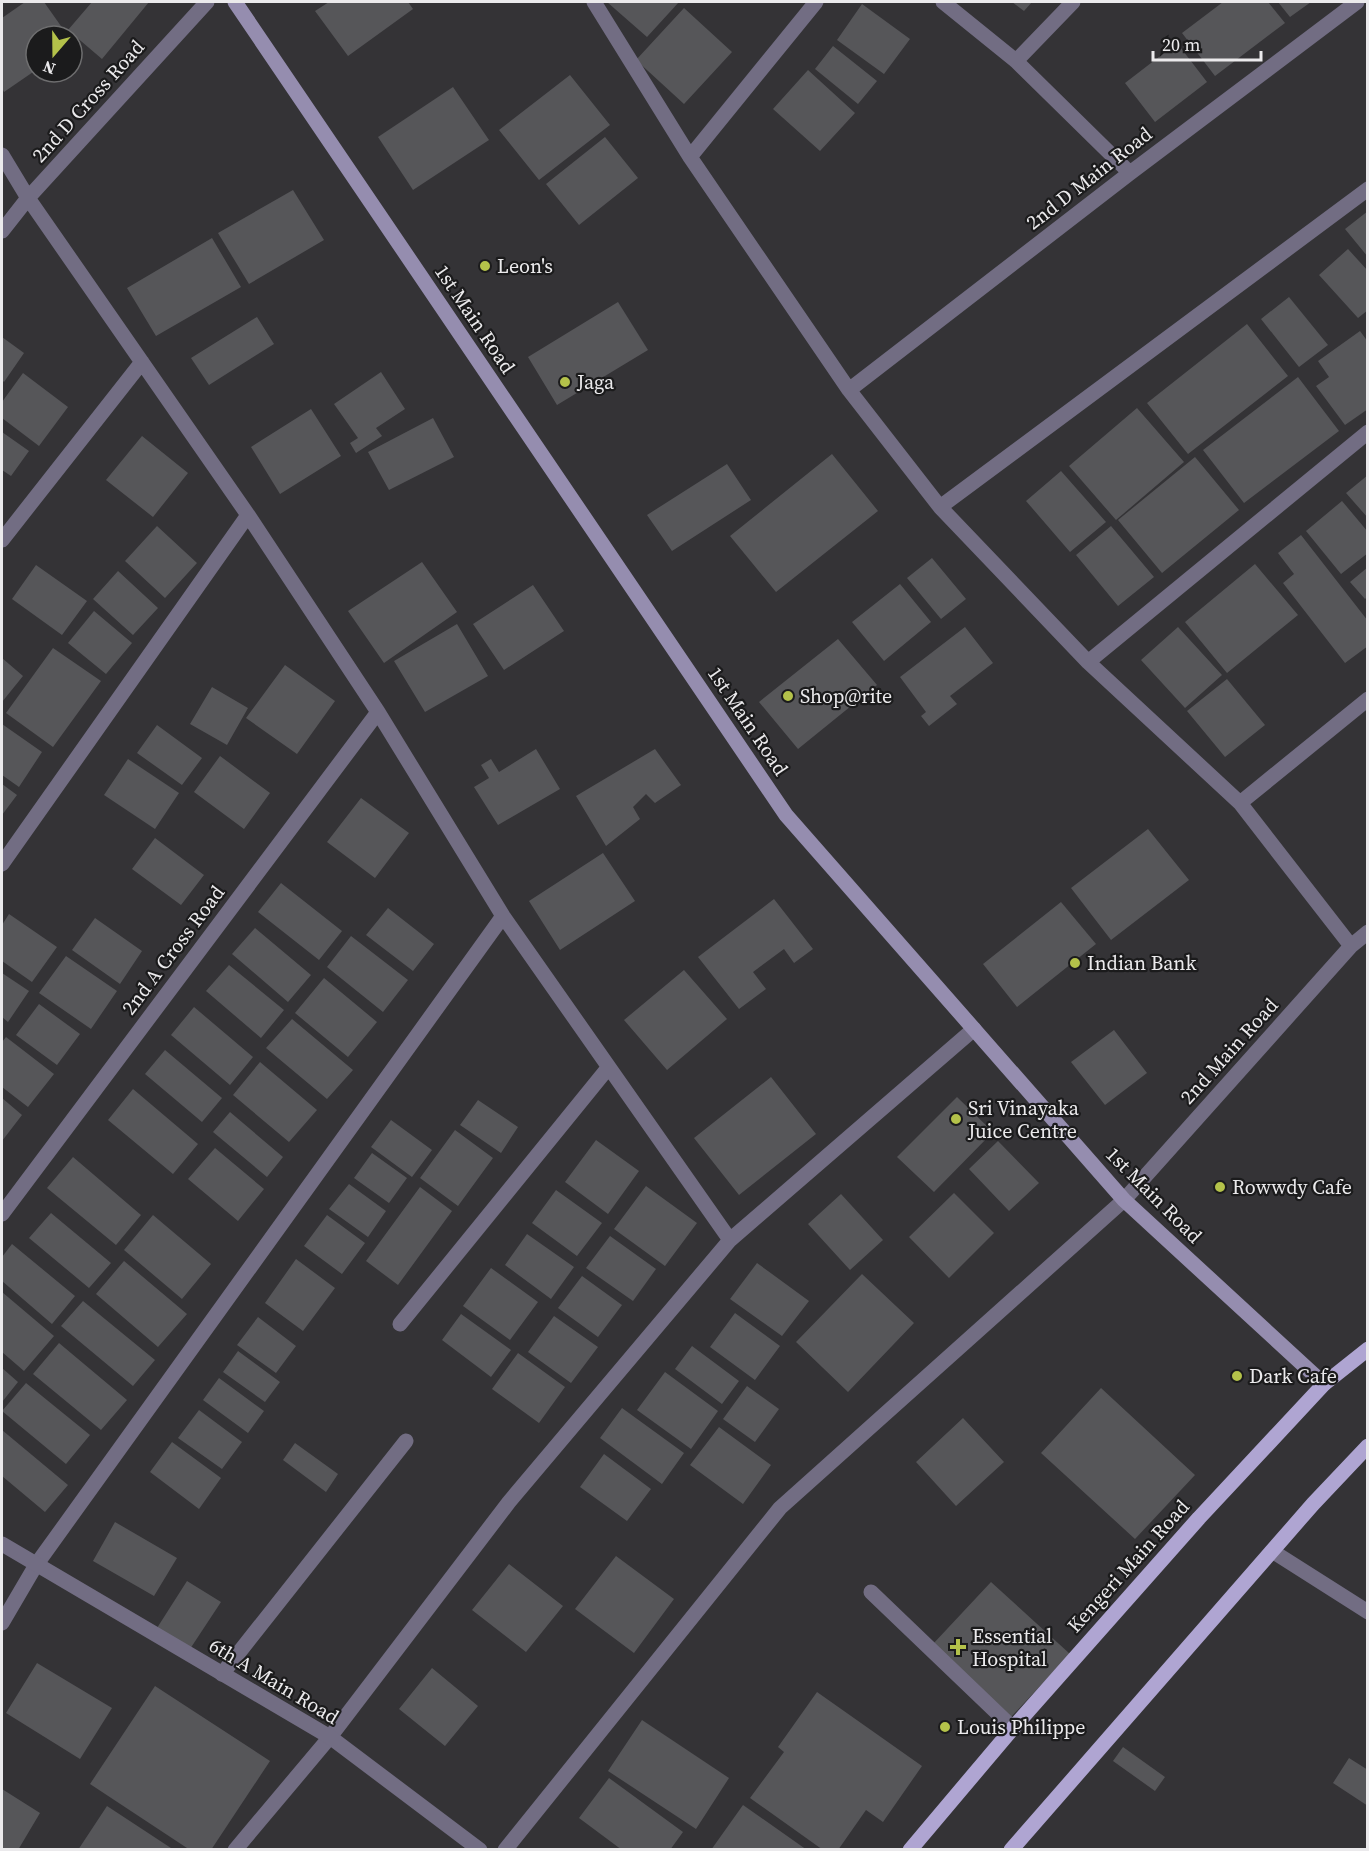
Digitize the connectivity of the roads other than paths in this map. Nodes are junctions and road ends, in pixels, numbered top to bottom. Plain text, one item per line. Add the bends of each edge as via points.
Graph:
1 (207, 2) edge
2 (235, 2) edge
3 (594, 2) edge
4 (816, 2) edge
5 (943, 2) edge
6 (1073, 2) edge
7 (1357, 2) edge
8 (1016, 61) junction
9 (2, 155) edge
10 (690, 157) junction
11 (1130, 173) junction
12 (1368, 189) edge
13 (28, 198) junction
14 (2, 231) edge
15 (142, 362) junction
16 (849, 390) junction
17 (1368, 432) edge
18 (940, 507) junction
19 (248, 515) junction
20 (2, 540) edge
21 (1088, 662) junction
22 (1368, 699) edge
23 (378, 712) junction
24 (1240, 803) junction
25 (2, 864) edge
26 (503, 916) junction
27 (1368, 932) edge
28 (1351, 946) junction
29 (974, 1029) junction
30 (608, 1068) junction
31 (1124, 1200) junction
32 (2, 1214) edge
33 (730, 1240) junction
34 (400, 1324) dead end
35 (1368, 1349) edge
36 (1324, 1384) junction
37 (406, 1441) dead end
38 (1368, 1446) edge
39 (2, 1544) edge
40 (1272, 1551) junction
41 (36, 1565) junction
42 (871, 1592) dead end
43 (1368, 1612) edge
44 (2, 1623) edge
45 (222, 1674) junction
46 (1013, 1728) junction
47 (330, 1737) junction
48 (235, 1850) edge
49 (480, 1850) edge
50 (505, 1850) edge
51 (910, 1850) edge
52 (1011, 1850) edge

1 - 13 street, 2nd D Cross Road
2 - 29 main road, 1st Main Road via 786,815
3 - 10 street
4 - 10 street
5 - 8 street
6 - 8 street
7 - 11 street, 2nd D Main Road
8 - 11 street
9 - 13 street
10 - 16 street
11 - 16 street, 2nd D Main Road
12 - 18 street
13 - 14 street, 2nd D Cross Road
13 - 15 street
15 - 19 street
15 - 20 street
16 - 18 street
17 - 21 street
18 - 21 street
19 - 23 street
19 - 25 street
21 - 24 street
22 - 24 street
23 - 26 street
23 - 32 street, 2nd A Cross Road
24 - 28 street
26 - 30 street
26 - 41 street
27 - 28 street, 2nd Main Road
28 - 31 street, 2nd Main Road
29 - 31 main road, 1st Main Road
29 - 33 street
30 - 33 street
30 - 34 street
31 - 36 main road, 1st Main Road
31 - 50 street, 2nd Main Road via 780,1508
33 - 47 street via 509,1502
35 - 36 main road, Kengeri Main Road
36 - 46 main road, Kengeri Main Road
37 - 45 street
38 - 40 main road
39 - 41 street, 6th A Main Road
40 - 43 street
40 - 52 main road
41 - 44 street
41 - 45 street, 6th A Main Road
42 - 46 street
45 - 47 street, 6th A Main Road
46 - 51 main road, Kengeri Main Road
47 - 48 street
47 - 49 street, 6th A Main Road

